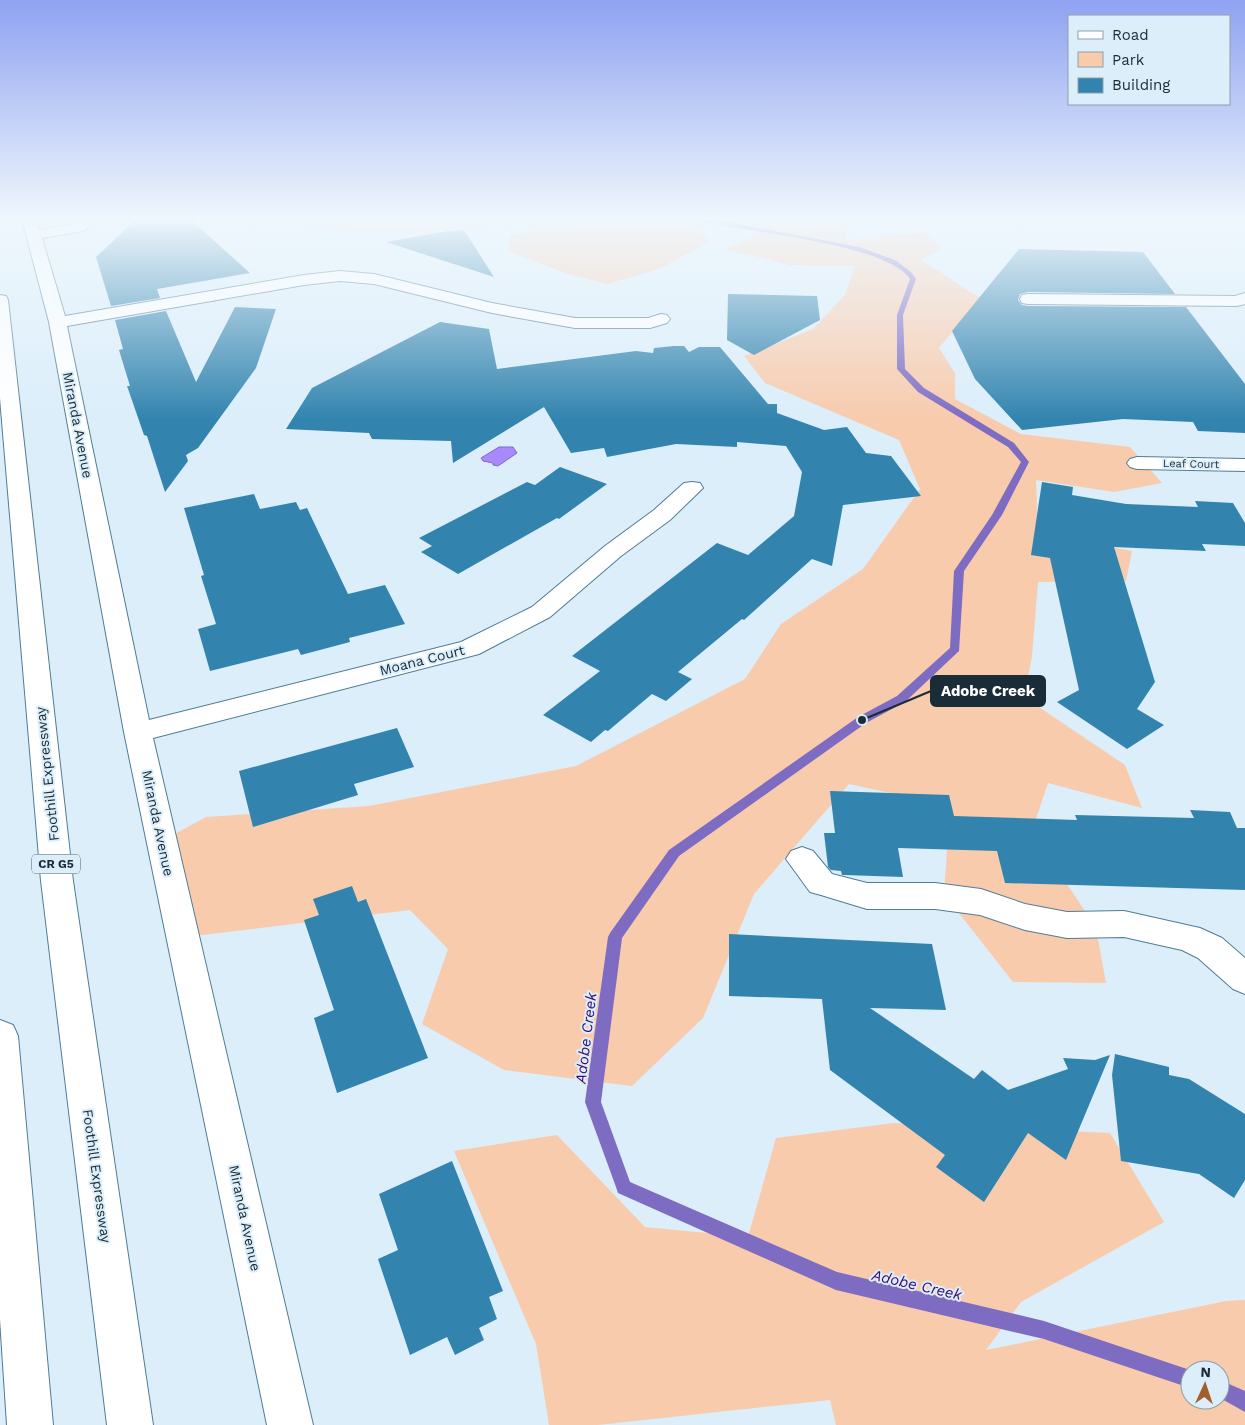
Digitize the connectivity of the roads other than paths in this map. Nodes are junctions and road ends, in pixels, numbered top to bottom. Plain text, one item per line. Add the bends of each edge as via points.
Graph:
1 (48, 286) edge
2 (272, 286) edge
3 (400, 286) edge
4 (1028, 299) dead end
5 (0, 300) edge
6 (1242, 303) edge
7 (661, 320) dead end
8 (58, 322) junction
9 (1136, 463) dead end
10 (1245, 465) edge
11 (692, 488) dead end
12 (138, 732) junction
13 (802, 859) dead end
14 (1245, 978) edge
15 (0, 1036) edge
16 (30, 1425) edge
17 (130, 1425) edge
18 (290, 1425) edge

1 - 8 main road, Miranda Avenue
2 - 8 main road
3 - 7 main road via 492,308 575,323 650,323
4 - 6 main road
5 - 17 main road, Foothill Expressway / CR G5 via 57,881
8 - 12 main road, Miranda Avenue
9 - 10 main road, Leaf Court
11 - 12 main road, Moana Court via 541,612 470,648
12 - 18 main road, Miranda Avenue
13 - 14 main road via 821,883 867,896 935,896 981,902 1025,917 1067,925 1124,924 1188,938 1210,948
15 - 16 main road

